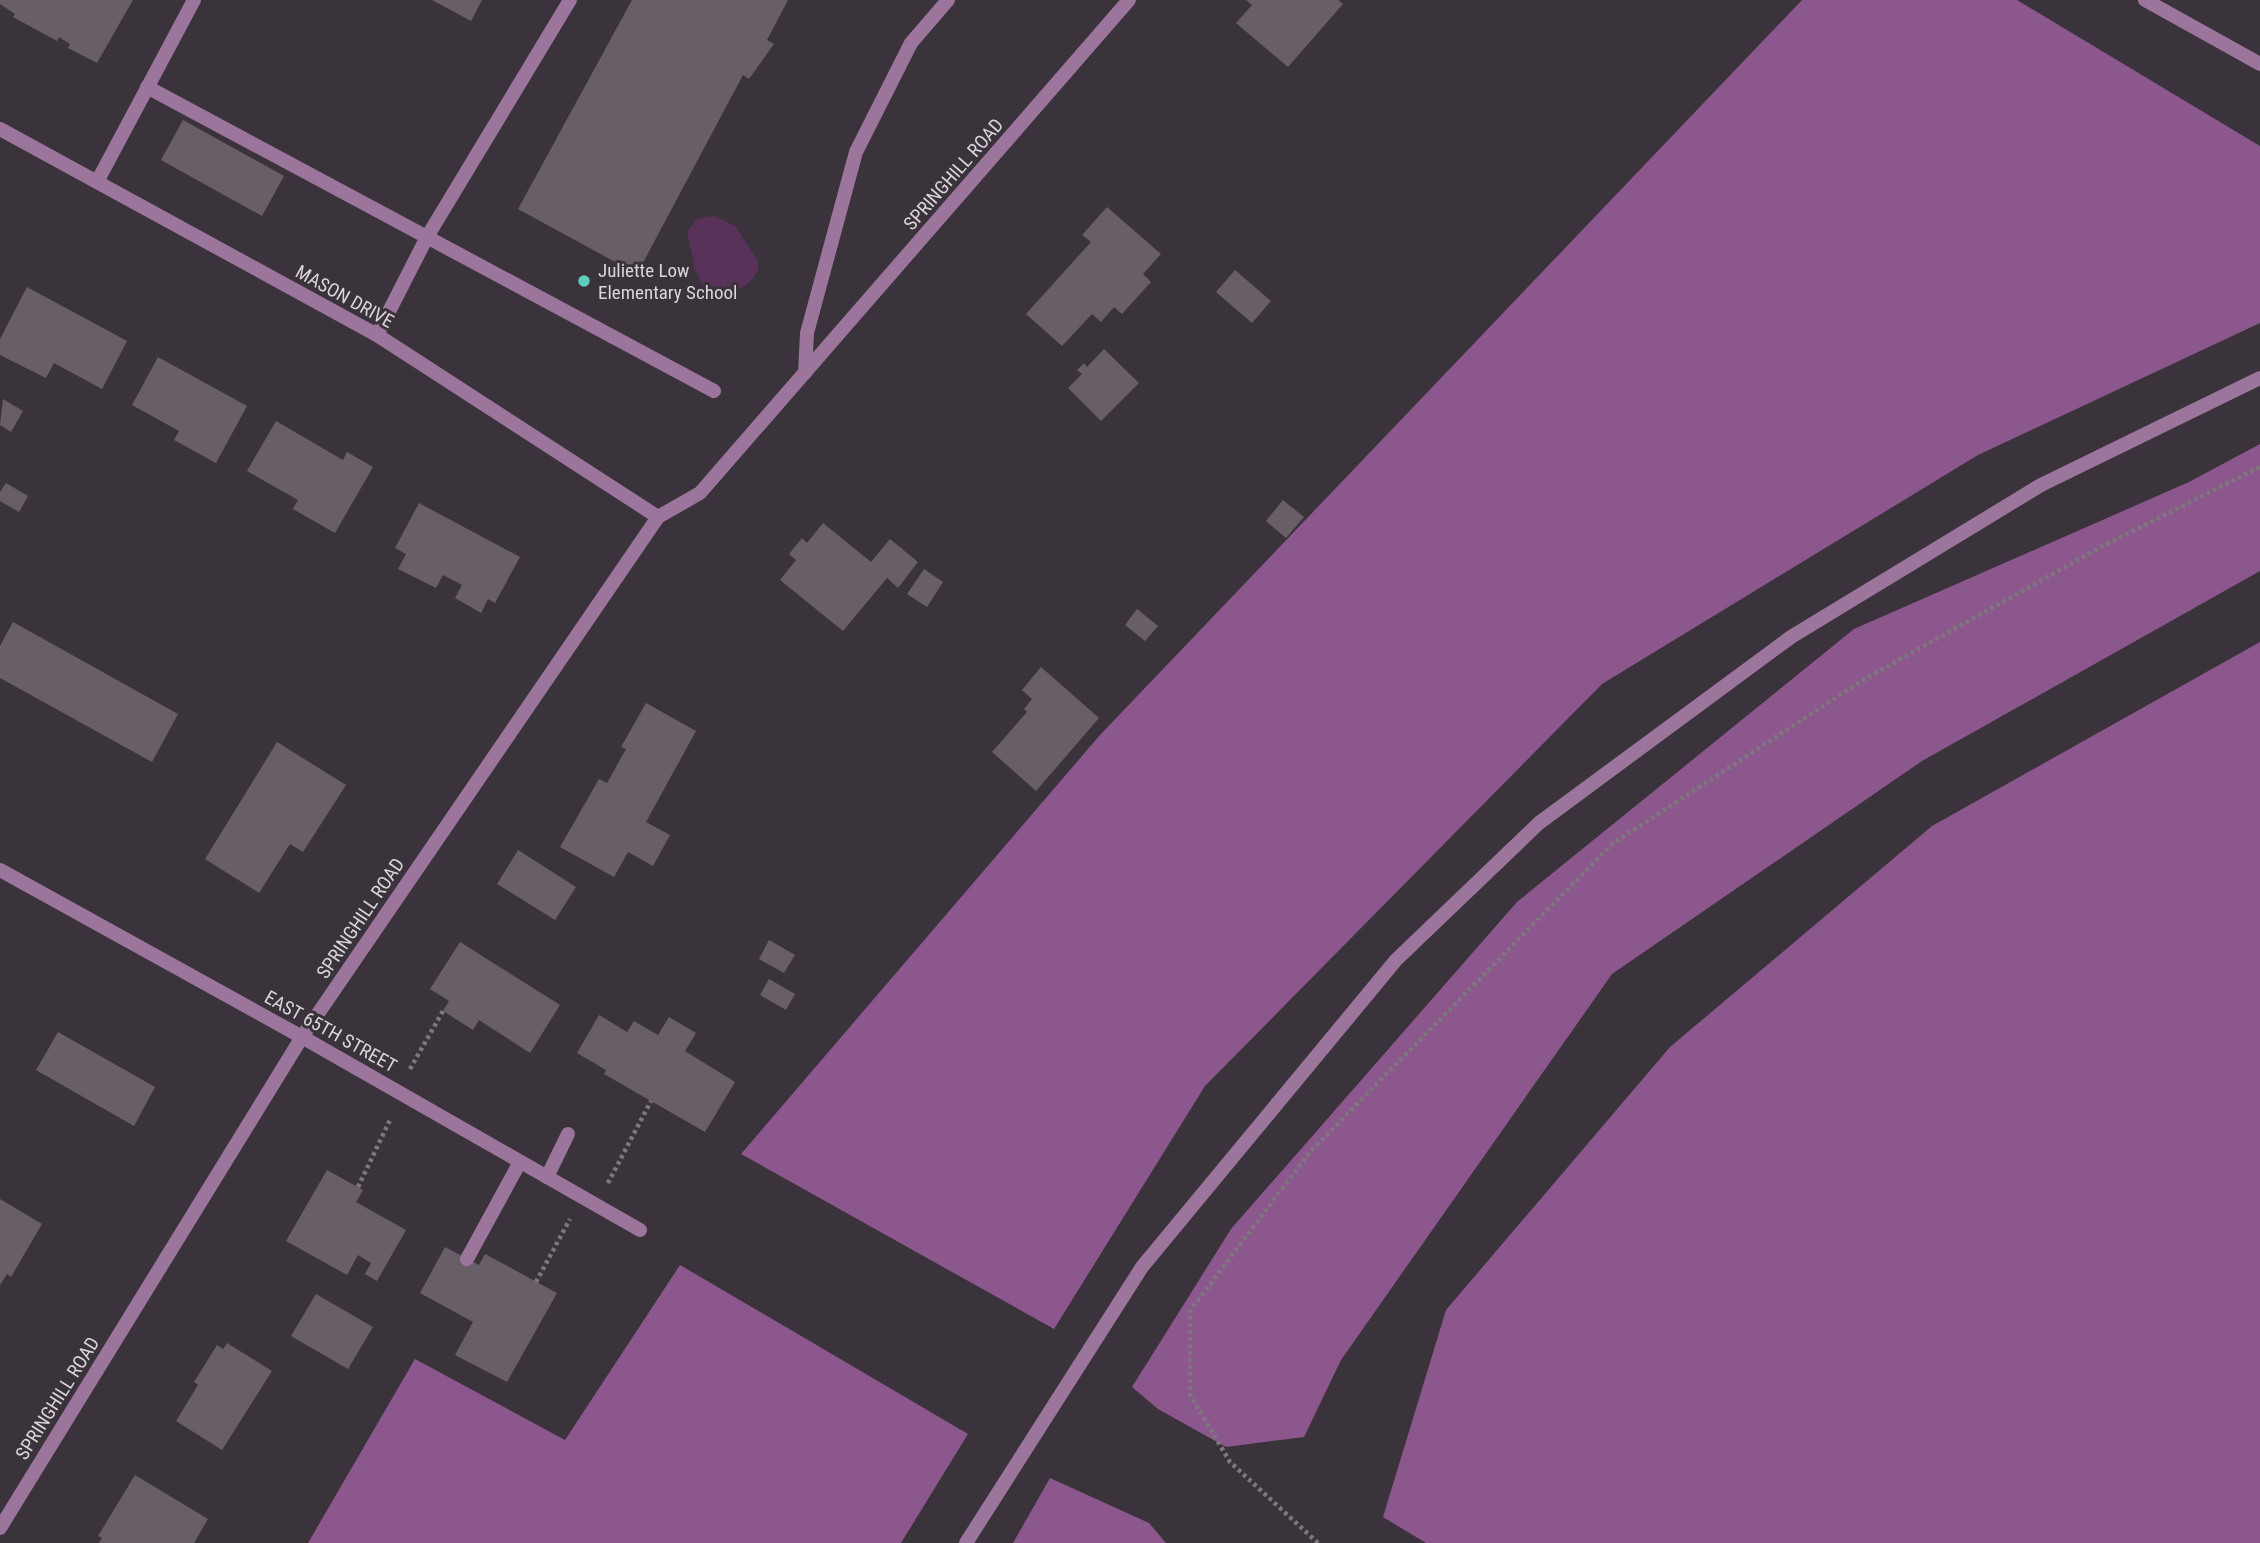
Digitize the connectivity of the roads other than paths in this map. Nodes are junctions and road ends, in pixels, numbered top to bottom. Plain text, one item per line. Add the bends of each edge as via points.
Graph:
1 (194, 0) edge
2 (570, 0) edge
3 (948, 0) edge
4 (1129, 0) edge
5 (2145, 0) edge
6 (2260, 64) edge
7 (147, 87) junction
8 (0, 129) edge
9 (97, 182) junction
10 (427, 237) junction
11 (377, 335) junction
12 (805, 373) junction
13 (2260, 378) edge
14 (714, 391) dead end
15 (658, 517) junction
16 (0, 870) edge
17 (302, 1037) junction
18 (568, 1134) dead end
19 (520, 1161) junction
20 (547, 1177) junction
21 (640, 1230) dead end
22 (467, 1259) dead end
23 (0, 1528) edge
24 (966, 1543) edge

1 - 7 street
2 - 10 street
3 - 12 street via 911,43 856,152 807,333
4 - 12 street, SPRINGHILL ROAD
5 - 6 street
7 - 9 street
7 - 10 street
8 - 9 street, MASON DRIVE
9 - 11 street, MASON DRIVE
10 - 11 street
10 - 14 street
11 - 15 street, MASON DRIVE
12 - 15 street, SPRINGHILL ROAD via 700,494
13 - 24 street via 2041,485 1791,637 1539,823 1396,960 1142,1267
15 - 17 street, SPRINGHILL ROAD
16 - 17 street, EAST 65TH STREET
17 - 19 street, EAST 65TH STREET
17 - 23 street, SPRINGHILL ROAD
18 - 20 street
19 - 20 street, EAST 65TH STREET
19 - 22 street
20 - 21 street, EAST 65TH STREET

